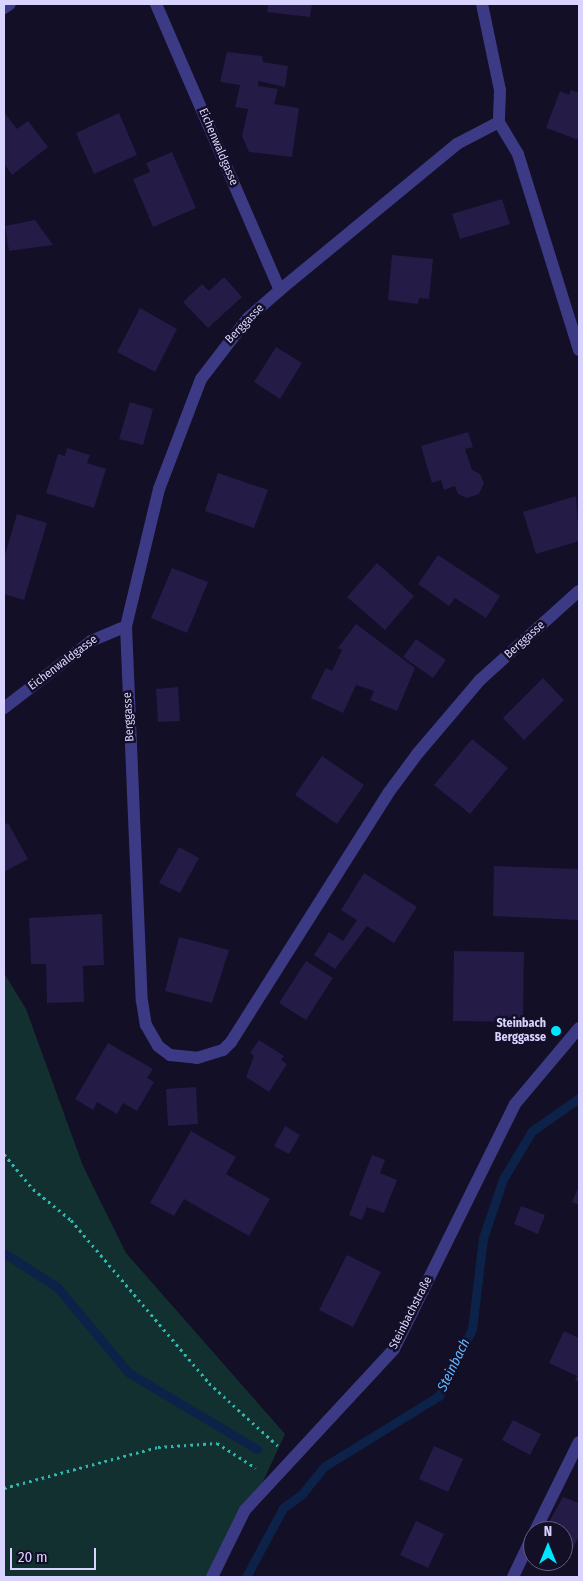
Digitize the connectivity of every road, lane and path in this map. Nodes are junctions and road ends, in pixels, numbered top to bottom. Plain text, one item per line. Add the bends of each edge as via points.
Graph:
1 (10, 4) edge
2 (156, 4) edge
3 (482, 4) edge
4 (4, 8) edge
5 (499, 122) junction
6 (280, 290) junction
7 (579, 350) edge
8 (579, 591) edge
9 (126, 626) junction
10 (4, 708) edge
11 (579, 1028) edge
12 (4, 1154) edge
13 (579, 1442) edge
14 (293, 1459) junction
15 (274, 1480) junction
16 (6, 1484) edge
17 (4, 1488) edge
18 (540, 1521) edge
19 (523, 1556) edge
20 (212, 1577) edge
21 (513, 1577) edge

1 - 4 street
2 - 6 street, Eichenwaldgasse
3 - 5 street via 500,90
5 - 6 street, Berggasse via 457,144
5 - 7 street via 518,154
6 - 9 street, Berggasse via 248,318 201,380 159,489
8 - 9 street, Berggasse via 480,680 443,721 389,792 231,1042 223,1050 197,1058 170,1055 158,1046 144,1014
9 - 10 street, Eichenwaldgasse via 98,637
11 - 14 street, Steinbachstraße via 515,1104 394,1349
12 - 14 path via 33,1189 71,1220 208,1384
13 - 18 street
14 - 15 street, Steinbachstraße
15 - 16 path via 218,1443 158,1446
15 - 20 street, Steinbachstraße via 245,1510
16 - 17 path
19 - 21 street

